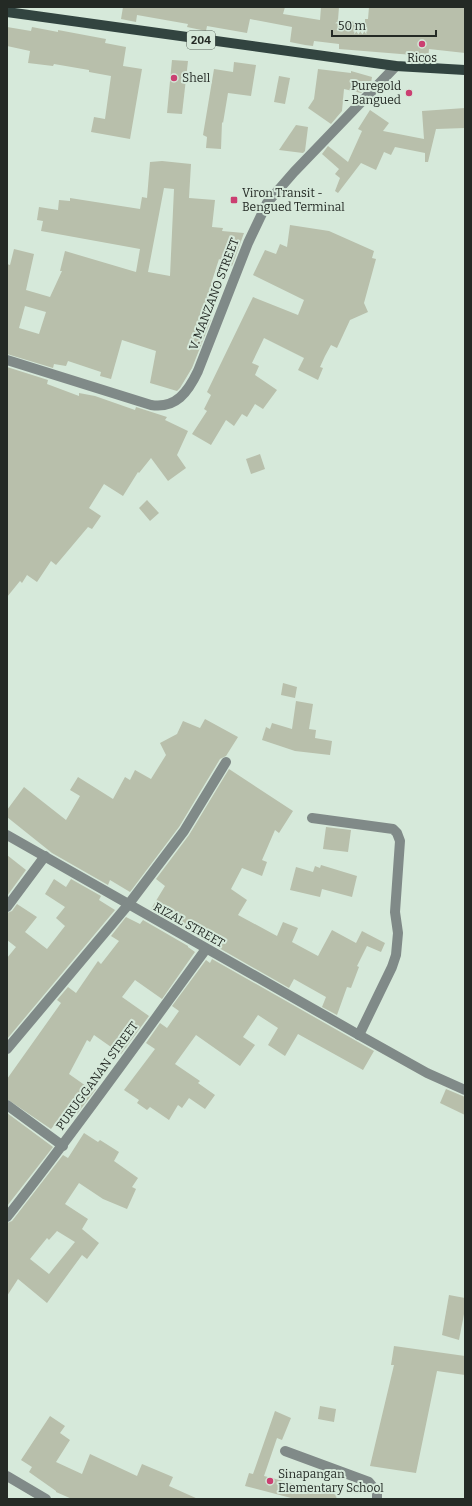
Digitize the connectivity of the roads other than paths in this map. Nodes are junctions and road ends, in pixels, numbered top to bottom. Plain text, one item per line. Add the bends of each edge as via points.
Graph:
1 (10, 10) edge
2 (396, 66) junction
3 (465, 70) edge
4 (7, 360) edge
5 (226, 762) dead end
6 (312, 818) dead end
7 (7, 835) edge
8 (45, 856) junction
9 (128, 905) junction
10 (7, 907) edge
11 (206, 949) junction
12 (359, 1035) junction
13 (7, 1049) edge
14 (465, 1090) edge
15 (7, 1105) edge
16 (63, 1146) junction
17 (7, 1217) edge
18 (285, 1451) dead end
19 (7, 1476) edge
20 (46, 1499) edge
21 (377, 1499) edge

1 - 2 main road, 204
2 - 3 main road, 204
2 - 4 street, V. MANZANO STREET via 267,203 248,243 192,384 175,401 163,406 151,405
5 - 9 street via 184,831
6 - 12 street via 392,830 397,833 400,841 395,912 398,933 396,955
7 - 8 street, RIZAL STREET
8 - 9 street, RIZAL STREET
8 - 10 street
9 - 11 street, RIZAL STREET
9 - 13 street
11 - 12 street, RIZAL STREET
11 - 16 street, PURUGGANAN STREET
12 - 14 street, RIZAL STREET via 427,1073
15 - 16 street
16 - 17 street, PURUGGANAN STREET
18 - 21 street via 369,1482 377,1492
19 - 20 street

